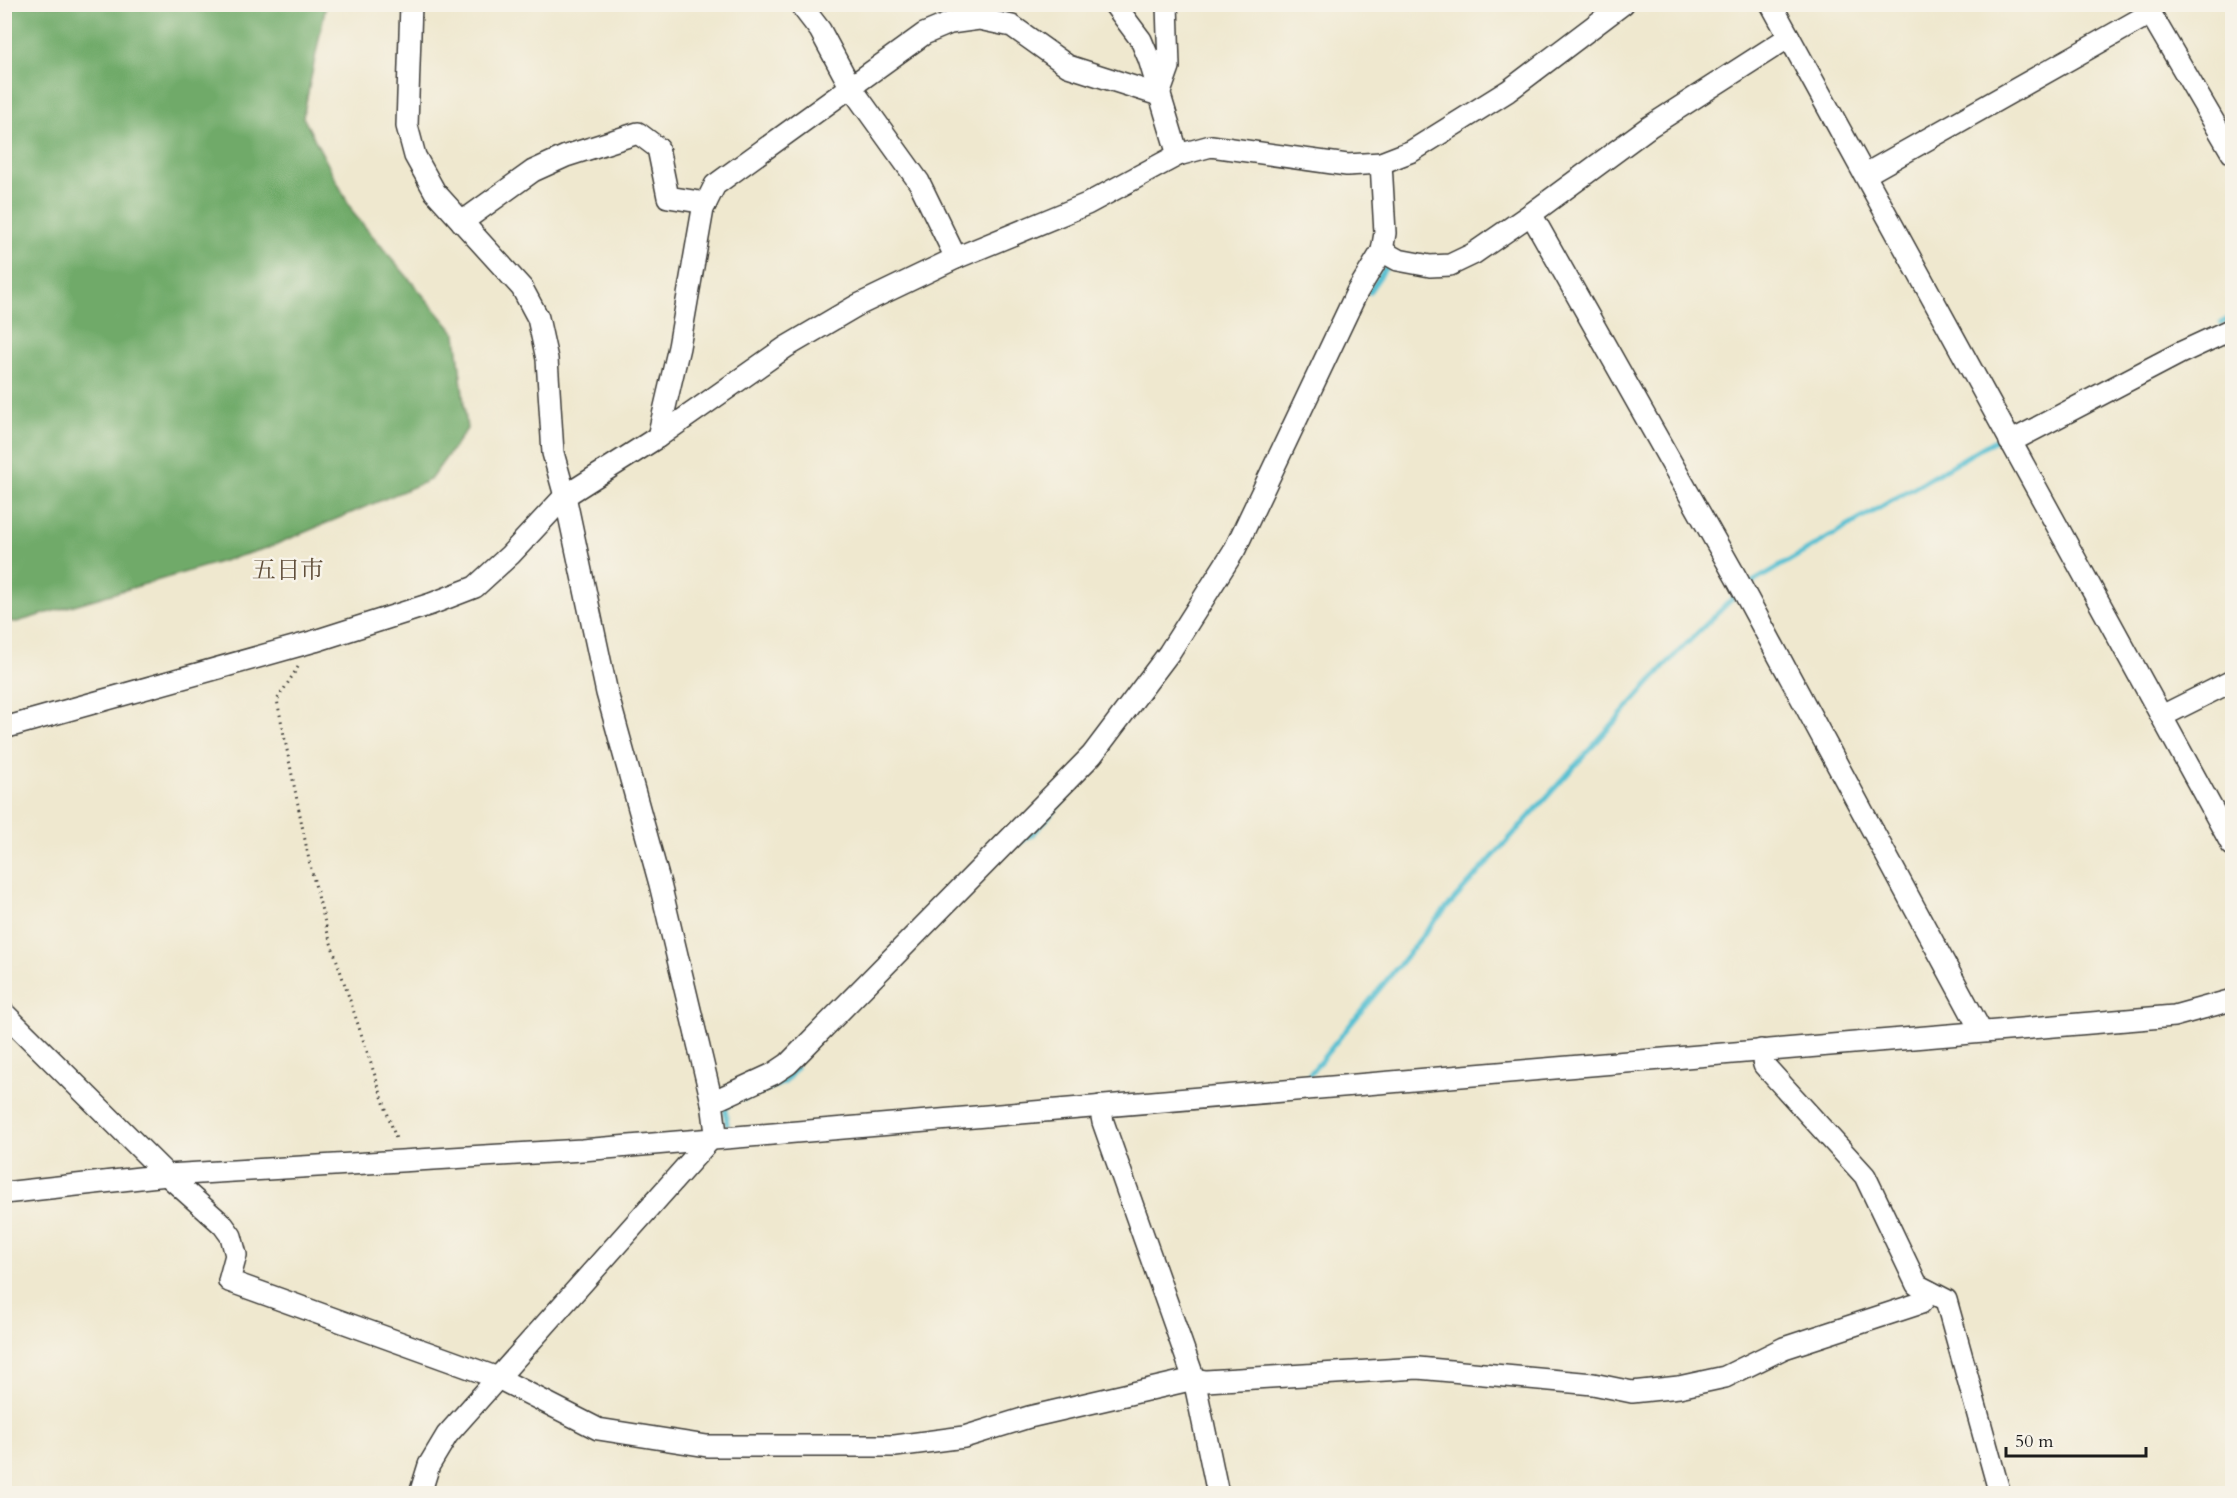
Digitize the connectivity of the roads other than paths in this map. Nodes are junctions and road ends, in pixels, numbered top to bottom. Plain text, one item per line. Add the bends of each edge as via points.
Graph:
1 (411, 4) edge
2 (800, 4) edge
3 (1114, 4) edge
4 (1167, 4) edge
5 (1623, 4) edge
6 (1771, 4) edge
7 (2149, 7) edge
8 (1789, 37) junction
9 (850, 86) junction
10 (1159, 95) junction
11 (2232, 153) edge
12 (1179, 155) junction
13 (1381, 163) junction
14 (1866, 174) junction
15 (706, 203) junction
16 (1531, 214) junction
17 (462, 222) junction
18 (1382, 251) junction
19 (956, 258) junction
20 (2232, 329) edge
21 (2007, 436) junction
22 (658, 437) junction
23 (565, 496) junction
24 (2232, 681) edge
25 (2162, 716) junction
26 (4, 728) edge
27 (2232, 845) edge
28 (2232, 1000) edge
29 (4, 1013) edge
30 (1981, 1031) junction
31 (1762, 1057) junction
32 (711, 1102) junction
33 (1102, 1113) junction
34 (705, 1146) junction
35 (168, 1175) junction
36 (4, 1193) edge
37 (1930, 1292) junction
38 (498, 1378) junction
39 (1194, 1379) junction
40 (420, 1494) edge
41 (1218, 1494) edge
42 (2000, 1494) edge

1 - 17 street via 407,126 415,156 435,192
2 - 9 street via 820,30
3 - 10 street via 1141,40
4 - 10 street via 1169,67
5 - 13 street via 1508,91 1412,151
6 - 8 street
7 - 11 street
7 - 14 street
8 - 14 street
8 - 16 street via 1649,127
9 - 10 street via 924,34 950,23 979,19 1012,26 1068,66
9 - 15 street via 715,185
9 - 19 street via 919,182
10 - 12 street
12 - 13 street via 1211,146 1347,165
12 - 19 street via 1087,204
13 - 18 street via 1385,233
14 - 21 street
15 - 17 street via 668,197 658,148 638,133 533,171
15 - 22 street
16 - 18 street via 1450,265 1398,260
16 - 30 street via 1741,588
17 - 23 street via 522,288 538,318 547,359 553,453
18 - 32 street via 1357,292 1234,549 1169,653 1092,754 788,1064
19 - 22 street via 856,306 796,342
20 - 21 street
21 - 25 street
22 - 23 street
23 - 26 street via 475,587 315,640
23 - 32 street via 607,693 660,884
24 - 25 street
25 - 27 street
28 - 30 street via 2174,1016
29 - 35 street
30 - 31 street
31 - 33 street
31 - 37 street via 1865,1176 1917,1285
32 - 34 street via 716,1132
33 - 34 street
33 - 39 street
34 - 35 street
34 - 38 street
35 - 36 street
35 - 38 street via 231,1236 236,1256 229,1281
37 - 39 street via 1921,1303 1784,1348 1725,1377 1679,1387 1632,1392 1593,1384 1418,1368 1318,1376
37 - 42 street via 1946,1300
38 - 39 street via 598,1429 707,1446 895,1446 953,1438
38 - 40 street via 447,1436 429,1465
39 - 41 street

